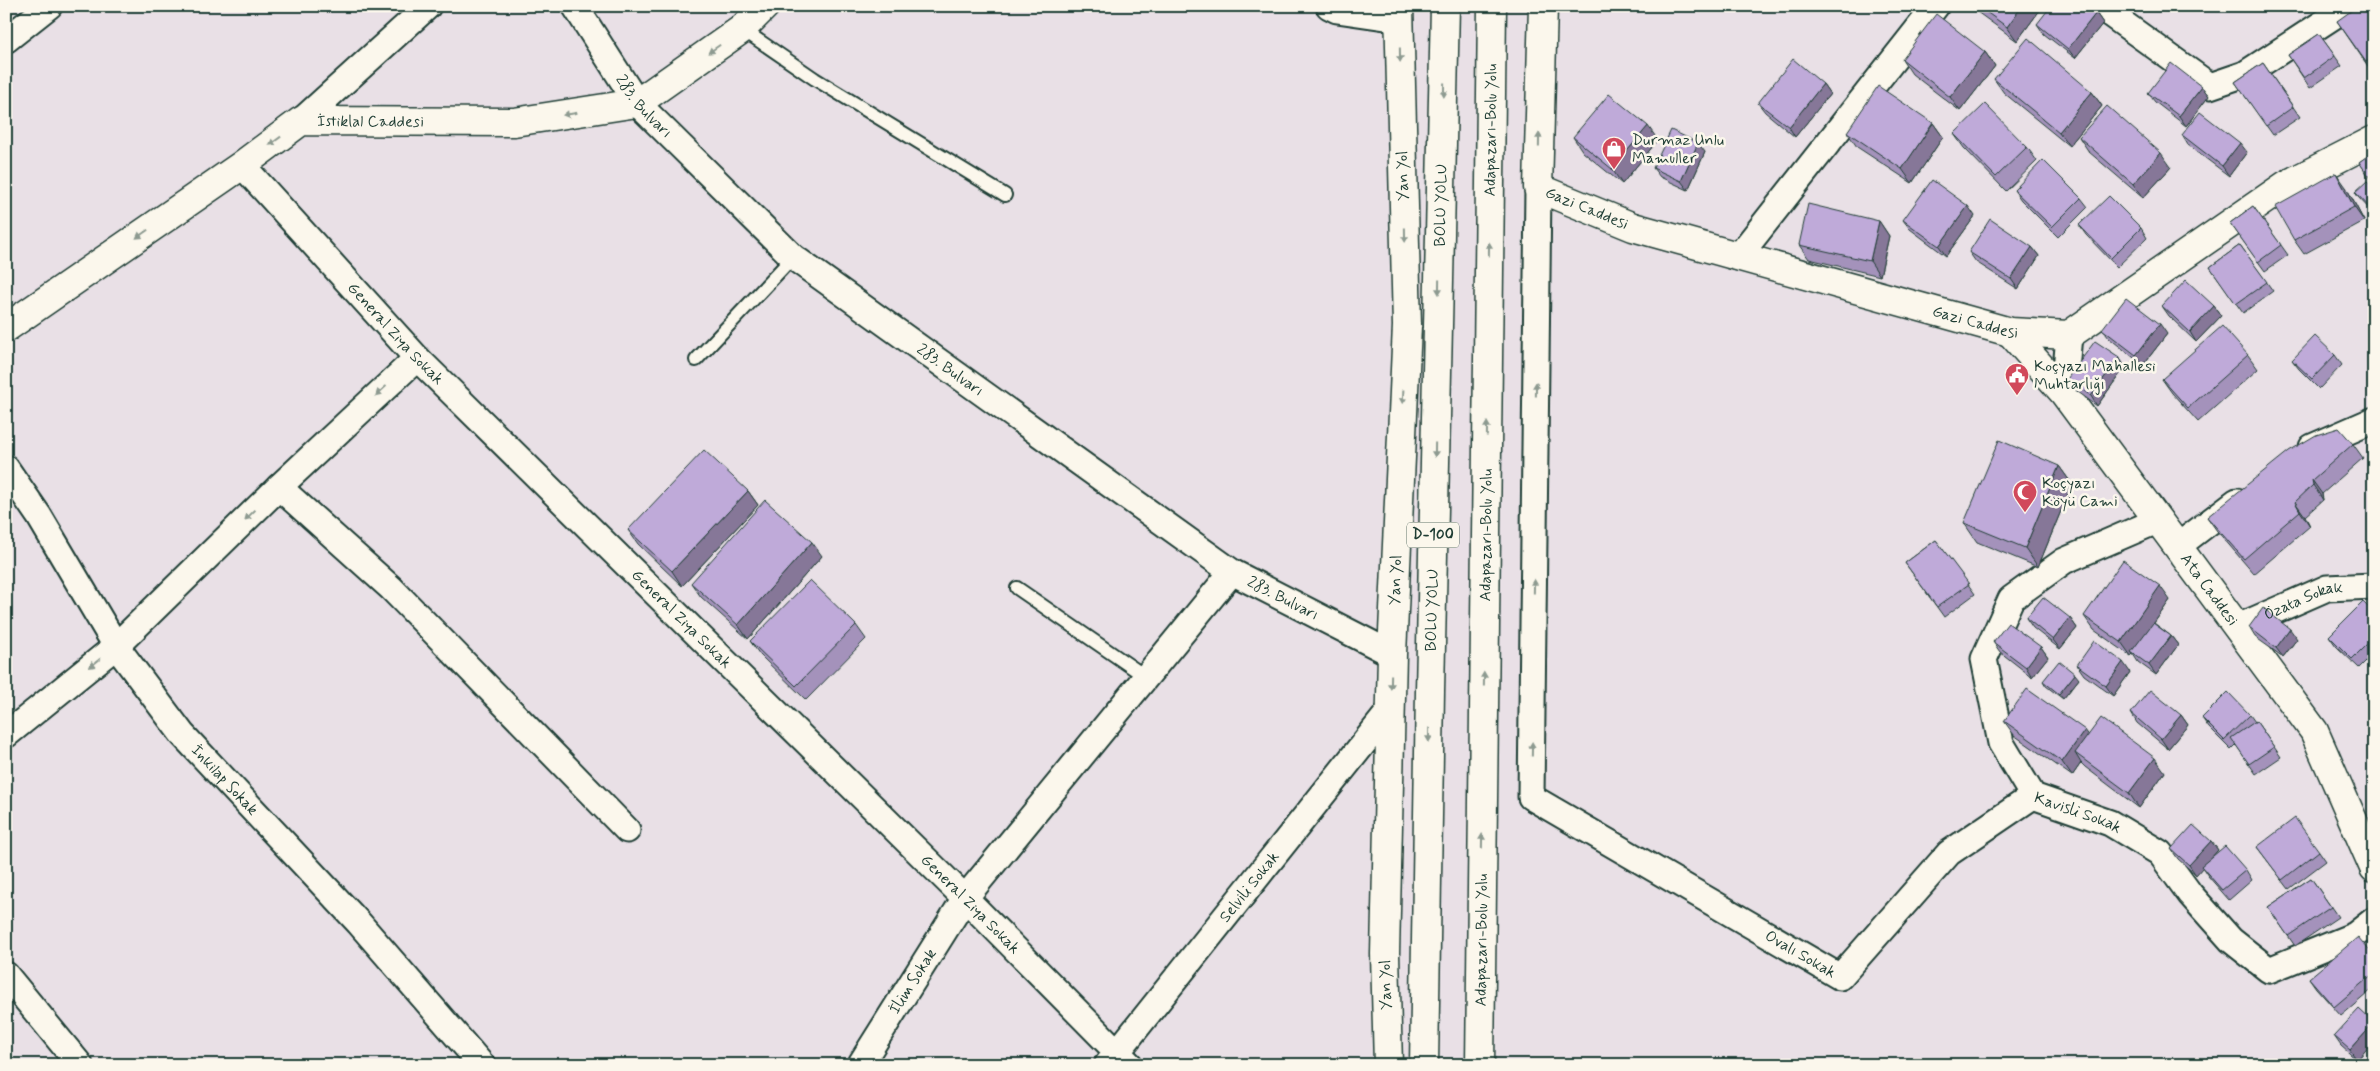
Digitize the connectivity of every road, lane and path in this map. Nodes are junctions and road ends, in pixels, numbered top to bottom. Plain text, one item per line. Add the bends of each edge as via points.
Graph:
1 (49, 6) edge
2 (428, 6) edge
3 (575, 6) edge
4 (765, 6) edge
5 (1329, 6) edge
6 (1445, 6) edge
7 (1492, 6) edge
8 (1543, 6) edge
9 (1936, 6) edge
10 (2099, 6) edge
11 (2349, 6) edge
12 (1399, 13) edge
13 (742, 29) junction
14 (6, 40) edge
15 (637, 103) junction
16 (301, 121) junction
17 (2374, 140) edge
18 (242, 165) junction
19 (1538, 188) junction
20 (1004, 195) dead end
21 (793, 257) junction
22 (1738, 257) junction
23 (6, 328) edge
24 (2010, 332) junction
25 (2069, 335) junction
26 (416, 358) junction
27 (696, 360) dead end
28 (2064, 393) junction
29 (2374, 420) edge
30 (2295, 459) edge
31 (6, 468) edge
32 (279, 487) junction
33 (2255, 487) edge
34 (2159, 520) junction
35 (2178, 546) junction
36 (1232, 572) junction
37 (2374, 586) edge
38 (1017, 588) dead end
39 (2238, 627) junction
40 (116, 646) junction
41 (1392, 654) junction
42 (1146, 677) junction
43 (1391, 709) junction
44 (6, 736) edge
45 (2033, 796) junction
46 (627, 830) dead end
47 (2374, 868) edge
48 (966, 898) junction
49 (2374, 920) edge
50 (6, 975) edge
51 (1118, 1060) edge
52 (80, 1065) edge
53 (482, 1065) edge
54 (860, 1065) edge
55 (1388, 1065) edge
56 (1424, 1065) edge
57 (1480, 1065) edge

1 - 14 street
2 - 16 street
3 - 15 street, 283. Bulvarı
4 - 13 main road, İstiklal Caddesi
5 - 12 street via 1337,10
6 -> 56 main road, BOLU YOLU / D-100
57 -> 7 main road, Adapazarı-Bolu Yolu
19 -> 8 main road
9 - 22 street
10 - 11 street via 2210,86 2245,74
12 -> 41 main road, Yan Yol via 1407,326
13 -> 15 main road, İstiklal Caddesi
13 - 20 lane via 815,79
15 -> 16 main road, İstiklal Caddesi via 514,122
15 - 21 street, 283. Bulvarı
16 -> 18 main road, İstiklal Caddesi
17 - 25 main road via 2286,185
18 -> 23 main road, İstiklal Caddesi
18 - 26 street, General Ziya Sokak
19 - 22 main road, Gazi Caddesi via 1633,227
45 -> 19 street, Ovalı Sokak via 1948,853 1840,977 1531,798
21 - 27 lane
21 - 36 street, 283. Bulvarı
22 - 24 main road, Gazi Caddesi
24 - 25 main road, Gazi Caddesi
24 - 28 main road, Ata Caddesi
25 - 28 street
26 -> 32 street
26 - 48 street, General Ziya Sokak
28 - 34 main road, Ata Caddesi
29 - 30 street via 2319,442
31 - 40 street, İnkilap Sokak via 39,516
32 -> 40 street
32 - 46 street via 391,588
33 - 35 street
34 - 35 main road, Ata Caddesi
34 - 45 street, Kavisli Sokak via 2064,561 2011,599 1984,659 2001,743
35 - 39 main road, Ata Caddesi
36 - 41 street, 283. Bulvarı
36 - 42 street, İlim Sokak
37 - 39 street, Özata Sokak via 2327,588
38 - 42 lane
39 - 47 main road, Ata Caddesi via 2314,731
40 -> 44 street
40 - 53 street, İnkilap Sokak via 182,734 359,923
41 -> 43 main road, Yan Yol
42 - 48 street, İlim Sokak
43 - 51 street, Selvili Sokak
43 - 55 main road, Yan Yol via 1385,954
45 - 49 street, Kavisli Sokak via 2110,823 2160,853 2190,894 2231,940 2269,970 2355,935
48 - 51 street, General Ziya Sokak
48 - 54 street, İlim Sokak
50 - 52 street

